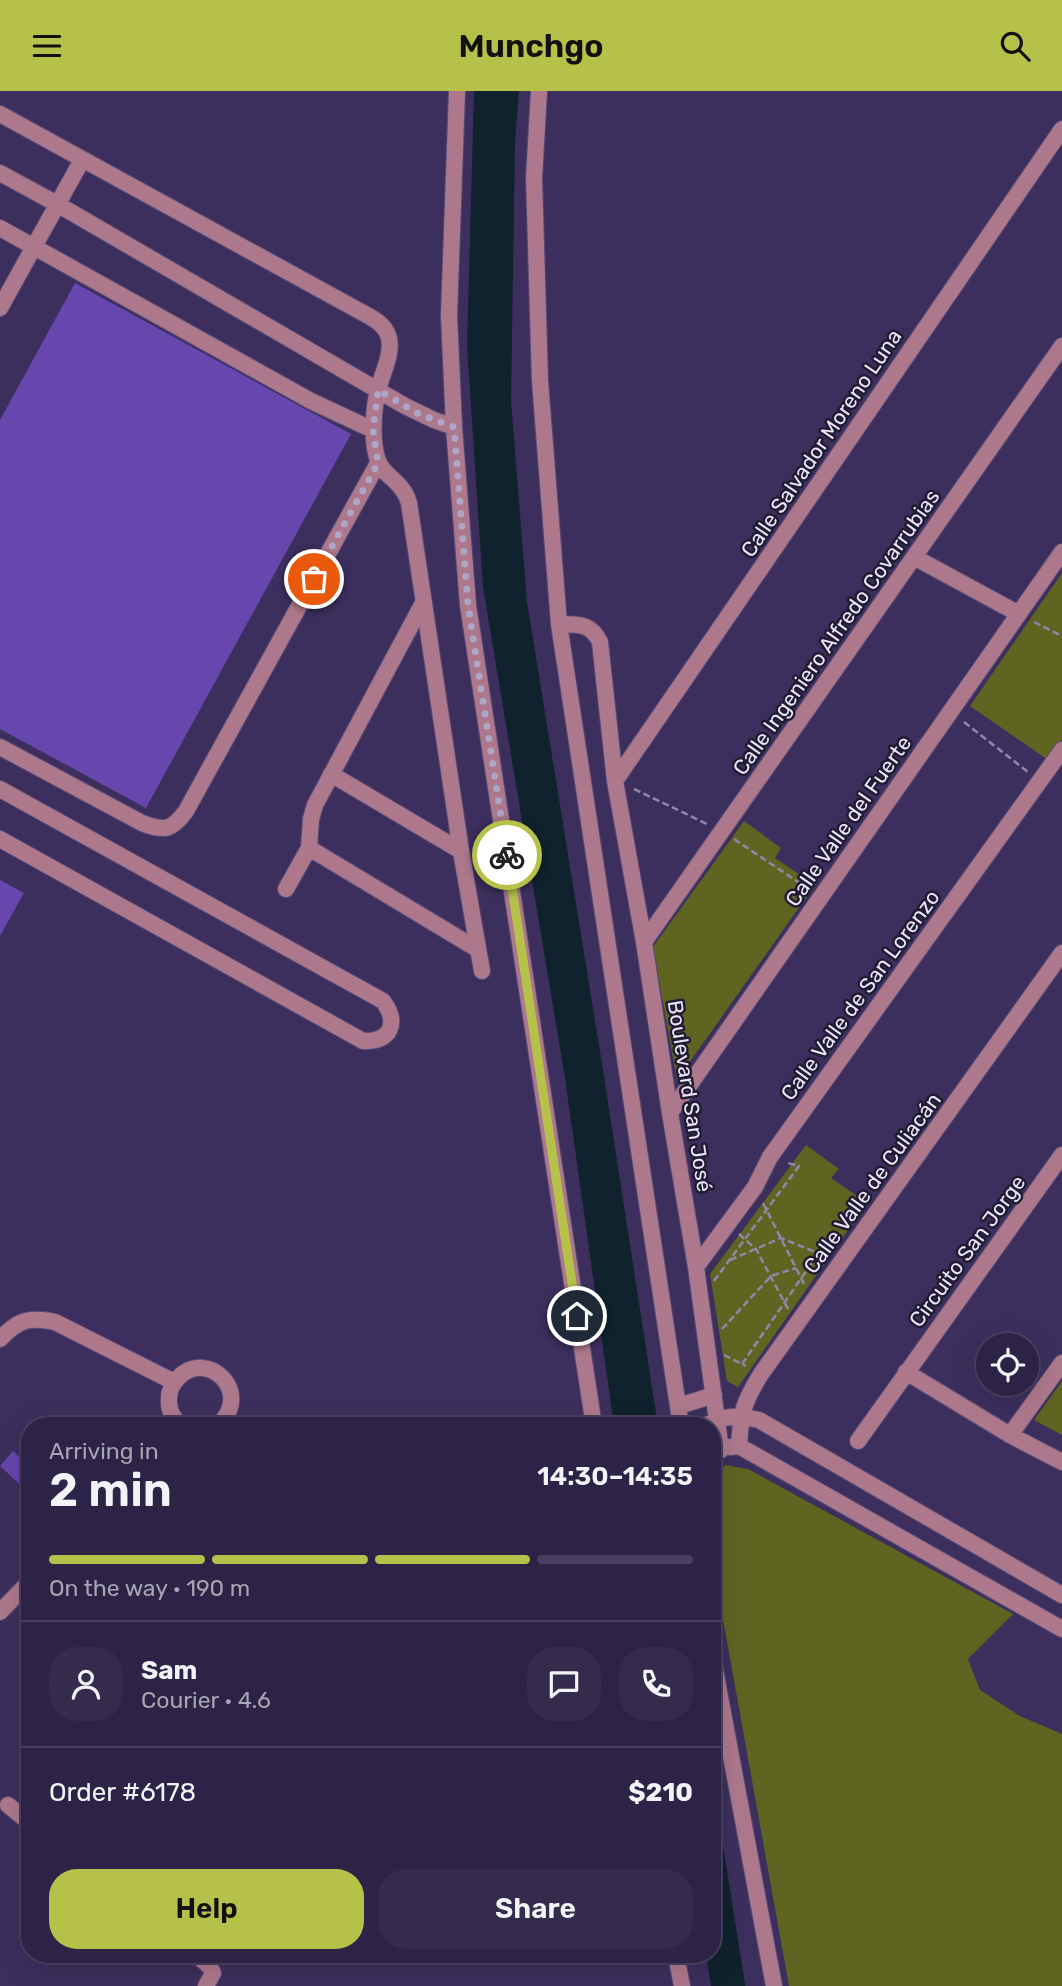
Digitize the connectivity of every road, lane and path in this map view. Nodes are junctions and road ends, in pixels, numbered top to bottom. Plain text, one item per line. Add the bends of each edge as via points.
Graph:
1 (457, 91) edge
2 (539, 91) edge
3 (0, 114) edge
4 (1062, 129) edge
5 (82, 160) junction
6 (0, 173) edge
7 (57, 204) junction
8 (0, 228) edge
9 (33, 246) junction
10 (0, 308) edge
11 (1062, 347) edge
12 (378, 390) junction
13 (454, 427) junction
14 (373, 430) junction
15 (378, 463) junction
16 (1062, 552) edge
17 (914, 557) junction
18 (423, 603) junction
19 (1019, 614) junction
20 (559, 624) junction
21 (1062, 636) edge
22 (951, 711) junction
23 (0, 747) edge
24 (1062, 750) edge
25 (331, 774) junction
26 (615, 781) junction
27 (1040, 782) junction
28 (0, 789) edge
29 (0, 839) edge
30 (309, 848) junction
31 (461, 851) junction
32 (286, 889) dead end
33 (645, 942) junction
34 (477, 949) junction
35 (1062, 953) edge
36 (482, 971) dead end
37 (670, 1113) junction
38 (1062, 1155) edge
39 (770, 1157) junction
40 (755, 1187) junction
41 (766, 1210) junction
42 (728, 1225) junction
43 (781, 1238) junction
44 (744, 1239) junction
45 (756, 1249) junction
46 (819, 1254) junction
47 (728, 1261) junction
48 (841, 1262) junction
49 (696, 1267) junction
50 (796, 1268) junction
51 (771, 1276) junction
52 (802, 1278) junction
53 (701, 1301) junction
54 (785, 1302) junction
55 (813, 1302) junction
56 (796, 1325) junction
57 (0, 1339) edge
58 (707, 1346) junction
59 (1062, 1363) edge
60 (742, 1364) junction
61 (906, 1372) junction
62 (761, 1374) junction
63 (174, 1382) junction
64 (714, 1395) junction
65 (679, 1406) junction
66 (741, 1416) junction
67 (174, 1417) edge
68 (226, 1417) edge
69 (593, 1417) edge
70 (680, 1417) edge
71 (712, 1417) edge
72 (721, 1421) edge
73 (1010, 1435) junction
74 (858, 1441) dead end
75 (739, 1446) junction
76 (721, 1452) edge
77 (1062, 1462) edge
78 (21, 1590) edge
79 (1062, 1595) edge
80 (0, 1612) edge
81 (1062, 1629) edge
82 (721, 1702) edge
83 (8, 1805) dead end
84 (21, 1816) edge
85 (206, 1963) edge
86 (678, 1963) edge
87 (206, 1986) edge
88 (682, 1986) edge
89 (774, 1986) edge

1 - 13 street via 449,315
2 - 20 street via 534,178 540,381
3 - 5 street
4 - 26 street, Calle Salvador Moreno Luna
5 - 7 street
5 - 12 street via 378,321 390,344
6 - 7 street
7 - 9 street
7 - 12 street
8 - 9 street
9 - 10 street
9 - 14 street via 311,401
11 - 17 street, Calle Ingeniero Alfredo Covarrubias
12 - 13 street via 419,414
12 - 14 street
13 - 69 street via 468,605
14 - 15 street
15 - 18 street via 407,494
15 - 23 street via 186,811 171,828 142,823
16 - 19 street, Calle Valle del Fuerte
17 - 19 street
17 - 33 street, Calle Ingeniero Alfredo Covarrubias
18 - 25 street
18 - 31 street
19 - 21 path
19 - 22 street, Calle Valle del Fuerte
20 - 26 street, Boulevard San José via 584,626 595,632 600,642
20 - 65 street
22 - 27 path
22 - 37 street, Calle Valle del Fuerte
24 - 27 street, Calle Valle de San Lorenzo
25 - 30 street via 314,805
25 - 31 street
26 - 33 street, Boulevard San José
27 - 39 street, Calle Valle de San Lorenzo
28 - 29 street via 383,1001 391,1012 392,1025 387,1035 375,1042 351,1036
30 - 32 street
30 - 34 street
31 - 34 street
33 - 37 street, Boulevard San José
34 - 36 street
35 - 48 street, Calle Valle de Culiacán
37 - 49 street, Boulevard San José
38 - 61 street, Circuito San Jorge
39 - 40 street, Calle Valle de San Lorenzo
39 - 41 path via 799,1166
40 - 41 path
40 - 42 street, Calle Valle de San Lorenzo
41 - 43 path
41 - 44 path
42 - 44 path
42 - 49 street, Calle Valle de San Lorenzo
43 - 45 path
43 - 46 path
43 - 50 path
44 - 45 path
44 - 47 path
45 - 47 path
45 - 51 path
46 - 48 path
46 - 52 path
47 - 53 path
48 - 55 street, Calle Valle de Culiacán
49 - 53 street, Boulevard San José
50 - 51 path
50 - 52 path
51 - 54 path
51 - 58 path
52 - 54 path
52 - 55 path
53 - 58 street, Boulevard San José
54 - 56 path
54 - 60 path
55 - 56 street, Calle Valle de Culiacán
56 - 62 street, Calle Valle de Culiacán
57 - 63 street via 23,1320 55,1322
58 - 60 path
58 - 64 street, Boulevard San José
59 - 73 street
60 - 62 path
61 - 73 street
61 - 74 street, Circuito San Jorge
62 - 66 street, Calle Valle de Culiacán
63 - 67 street via 169,1392
63 - 68 street via 192,1369 203,1368 223,1377 232,1397
64 - 65 street
64 - 71 street, Boulevard San José
65 - 70 street
66 - 72 street
66 - 75 street, Calle Valle de Culiacán
66 - 79 street via 759,1420
73 - 77 street
75 - 76 street, Boulevard San José
75 - 81 street
78 - 80 street
82 - 89 street
83 - 84 street
85 - 87 street via 212,1972
86 - 88 street

